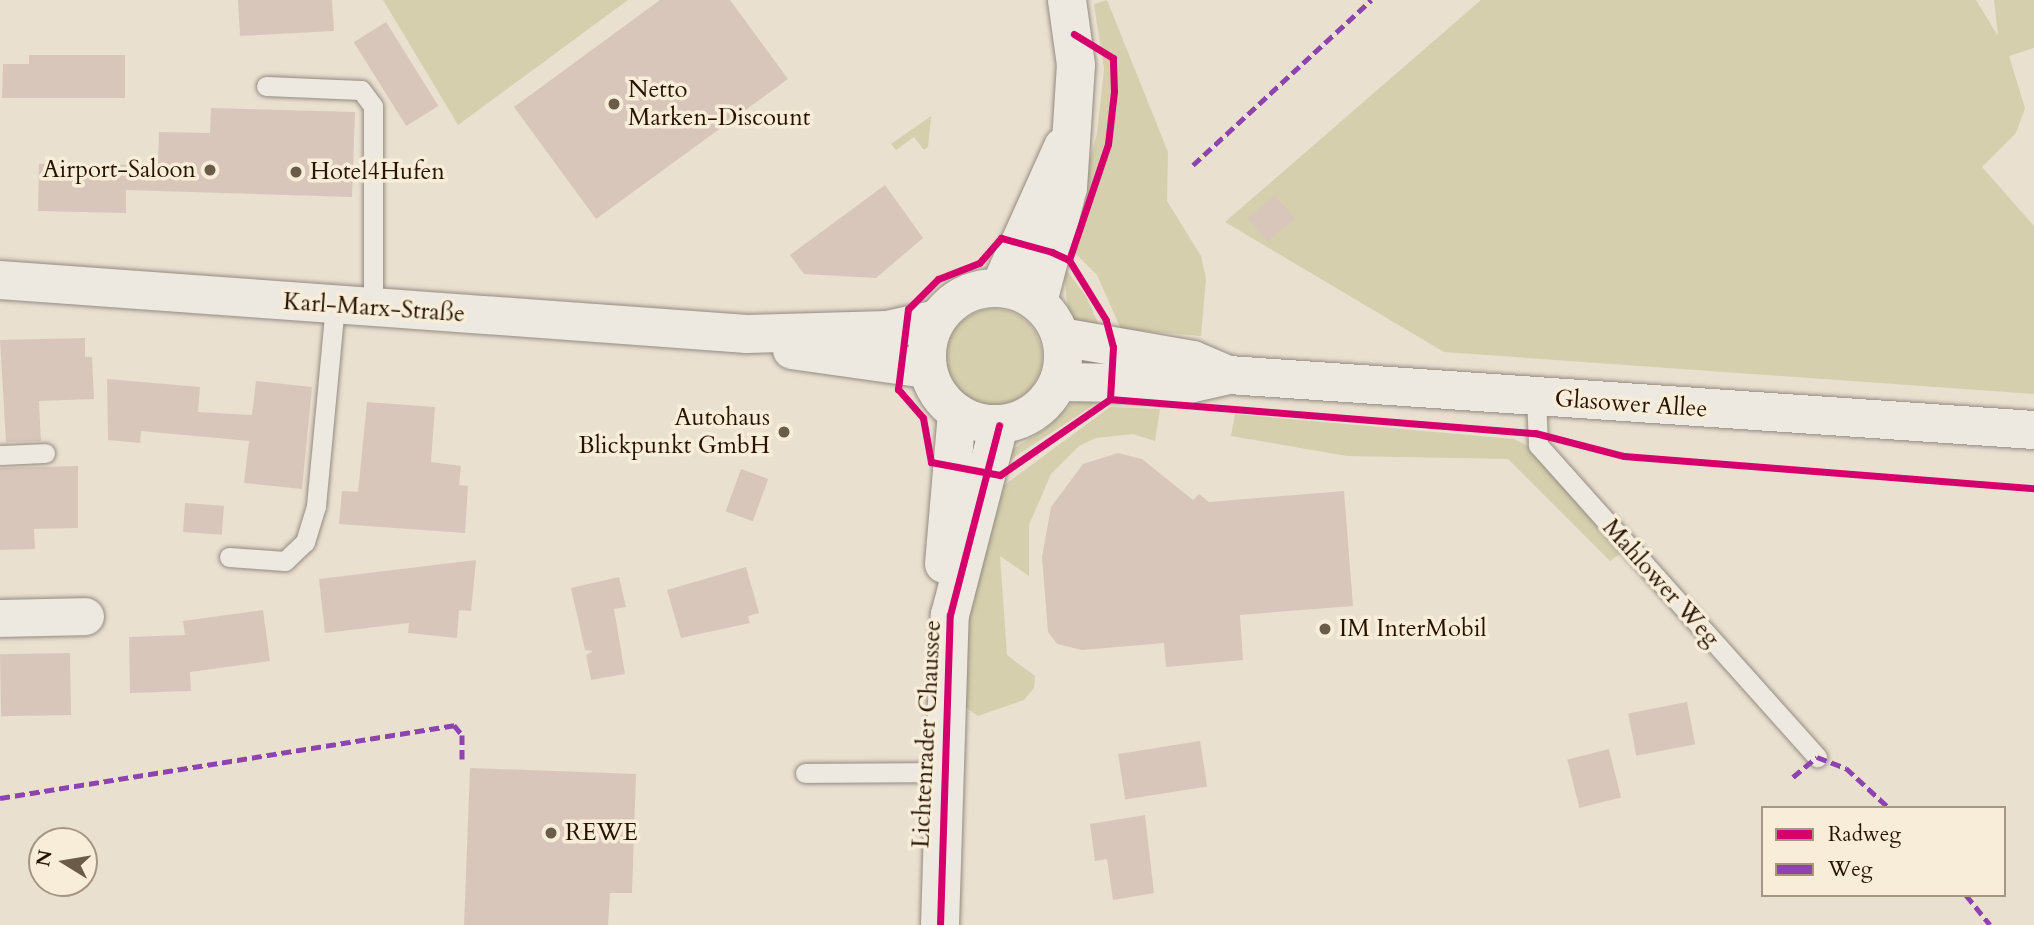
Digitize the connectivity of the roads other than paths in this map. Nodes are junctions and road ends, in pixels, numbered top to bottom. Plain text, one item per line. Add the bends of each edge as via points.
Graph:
1 (1067, 0) edge
2 (266, 86) dead end
3 (1071, 133) junction
4 (0, 280) edge
5 (1000, 287) junction
6 (1038, 303) junction
7 (335, 305) junction
8 (373, 308) junction
9 (937, 319) junction
10 (747, 334) junction
11 (1061, 337) junction
12 (928, 369) junction
13 (1229, 375) junction
14 (1059, 382) junction
15 (1536, 397) junction
16 (957, 413) junction
17 (999, 425) junction
18 (2034, 430) edge
19 (46, 453) dead end
20 (0, 455) edge
21 (229, 556) dead end
22 (950, 615) junction
23 (85, 616) dead end
24 (0, 618) edge
25 (1816, 757) dead end
26 (805, 772) dead end
27 (941, 772) junction
28 (940, 925) edge

1 - 3 main road via 1076,65
2 - 8 lane via 361,90 373,106
3 - 5 main road
3 - 6 main road via 1068,188
4 - 7 main road, Karl-Marx-Straße
5 - 6 main road
5 - 9 main road via 965,295
6 - 11 main road
7 - 8 main road, Karl-Marx-Straße
7 - 21 lane via 316,506 305,542 285,561
8 - 10 main road, Karl-Marx-Straße
9 - 10 main road, Karl-Marx-Straße via 887,330
9 - 12 main road via 927,343
10 - 12 main road, Karl-Marx-Straße via 803,352
11 - 13 main road, Glasower Allee via 1193,360
11 - 14 main road
12 - 16 main road
13 - 14 main road, Glasower Allee via 1189,384
13 - 15 main road, Glasower Allee
14 - 17 main road via 1035,412
15 - 18 main road, Glasower Allee
15 - 25 lane, Mahlower Weg via 1538,445
16 - 17 main road
16 - 22 main road, Lichtenrader Chaussee via 944,530
17 - 22 main road, Lichtenrader Chaussee
19 - 20 lane
22 - 27 main road, Lichtenrader Chaussee
23 - 24 street
26 - 27 lane
27 - 28 main road, Lichtenrader Chaussee

